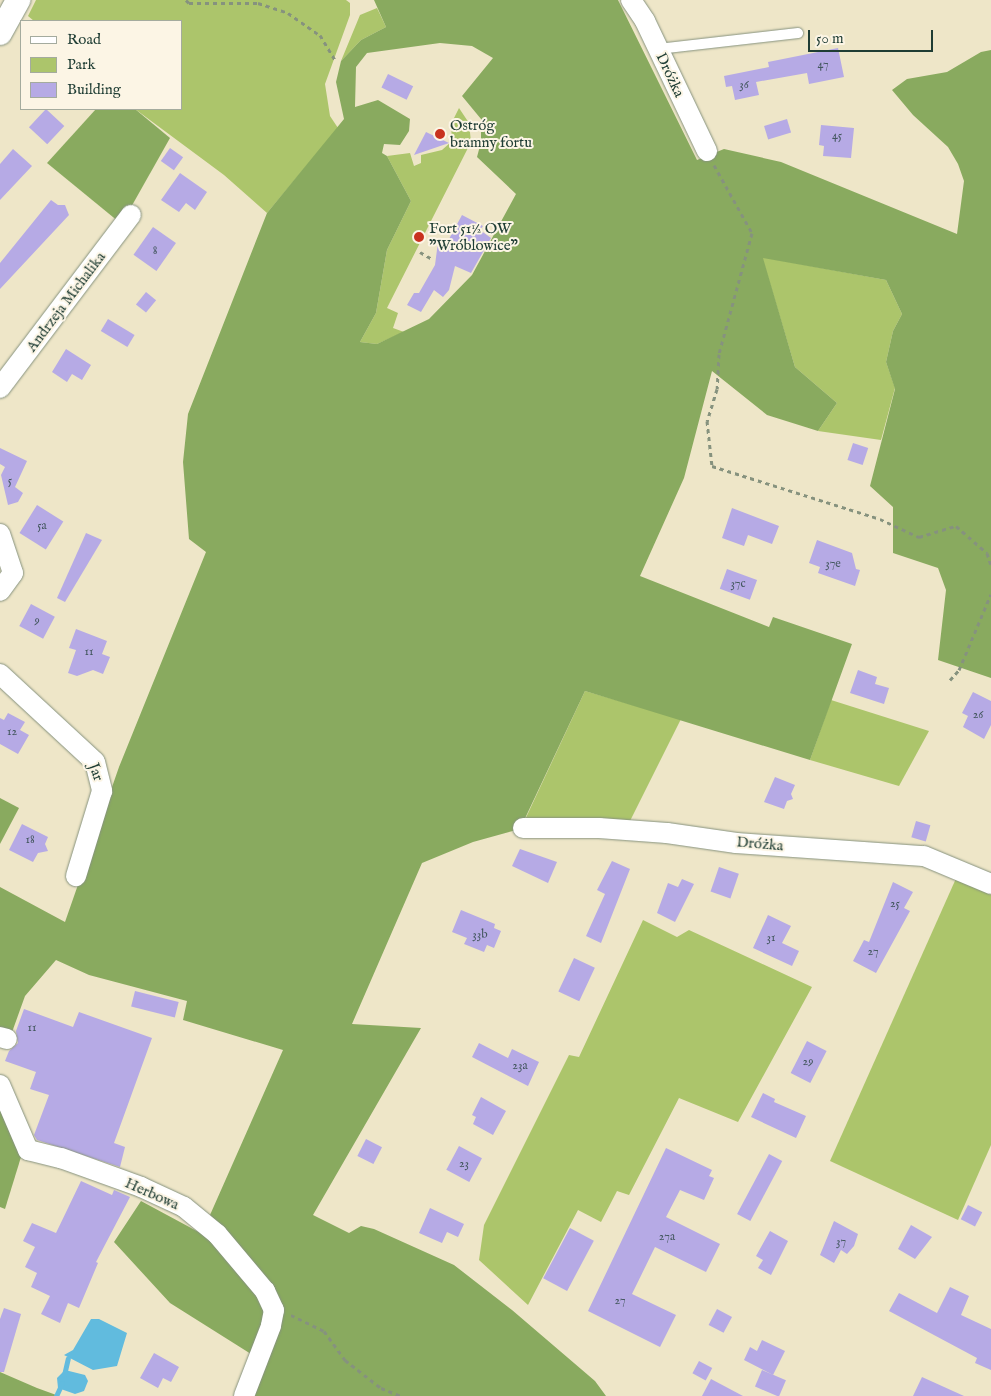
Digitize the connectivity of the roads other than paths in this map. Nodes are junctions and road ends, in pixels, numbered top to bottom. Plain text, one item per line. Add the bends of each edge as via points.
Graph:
1 (18, 0) edge
2 (631, 0) edge
3 (0, 32) edge
4 (798, 33) dead end
5 (658, 49) junction
6 (707, 151) road end
7 (131, 215) dead end
8 (0, 388) edge
9 (0, 534) edge
10 (0, 591) edge
11 (0, 674) edge
12 (523, 828) dead end
13 (76, 876) dead end
14 (991, 884) edge
15 (0, 1084) edge
16 (244, 1396) edge

1 - 3 street
2 - 5 street, Dróżka
4 - 5 lane
5 - 6 street, Dróżka
7 - 8 street, Andrzeja Michalika
9 - 10 street via 12,573
11 - 13 street, Jar via 95,762 102,792
12 - 14 street, Dróżka via 618,829 736,843 924,856
15 - 16 street, Herbowa via 28,1150 61,1158 141,1187 184,1207 216,1234 265,1290 274,1310

